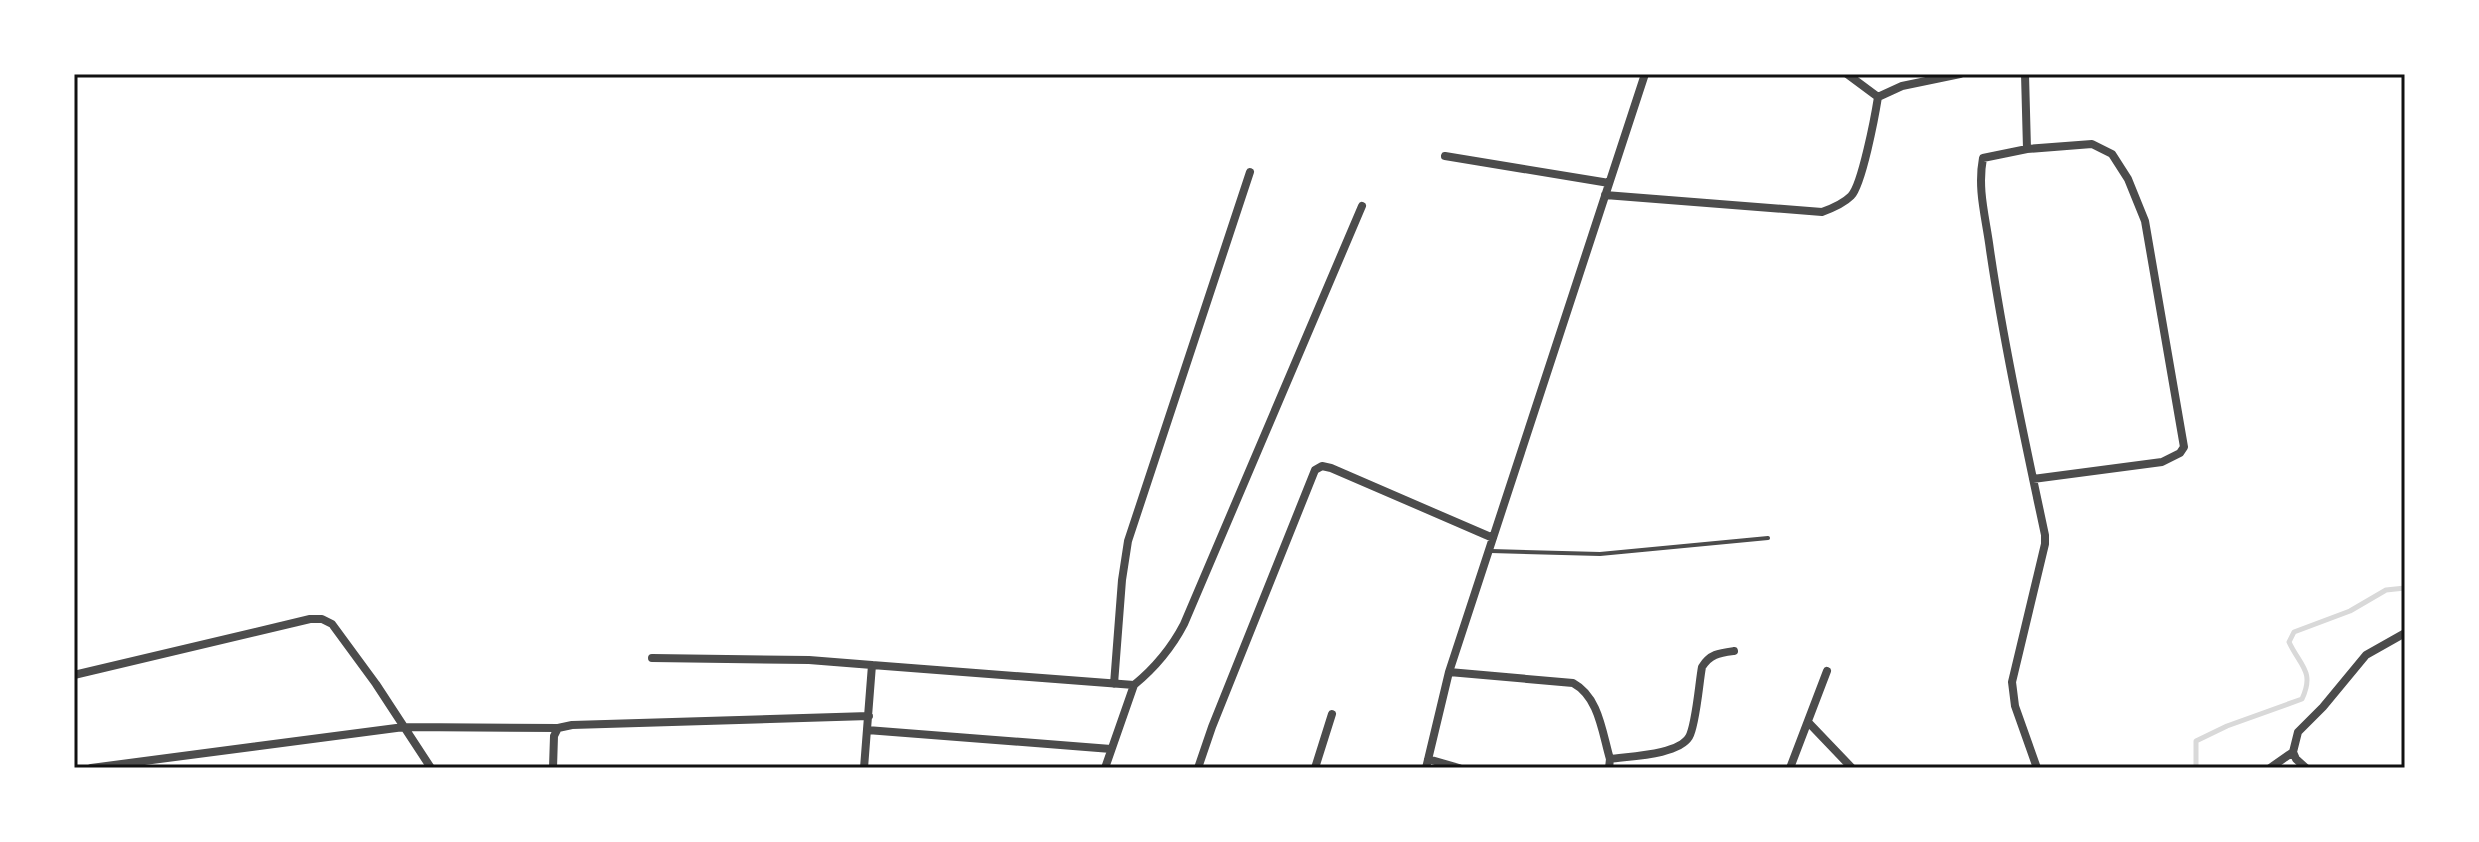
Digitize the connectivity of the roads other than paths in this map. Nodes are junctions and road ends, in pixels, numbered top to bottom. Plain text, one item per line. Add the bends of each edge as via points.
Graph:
1 (1645, 74) edge
2 (1847, 74) edge
3 (1960, 74) edge
4 (2025, 74) edge
5 (1878, 97) junction
6 (2027, 149) junction
7 (1445, 156) dead end
8 (1250, 172) dead end
9 (1609, 183) junction
10 (1605, 195) junction
11 (1362, 206) dead end
12 (2033, 479) junction
13 (1493, 538) junction
14 (1768, 538) dead end
15 (1489, 551) junction
16 (2405, 633) edge
17 (1734, 651) dead end
18 (652, 658) dead end
19 (872, 665) junction
20 (1827, 671) dead end
21 (1449, 672) junction
22 (74, 675) edge
23 (1114, 684) junction
24 (1134, 685) junction
25 (1332, 714) dead end
26 (869, 716) junction
27 (1808, 722) junction
28 (404, 727) junction
29 (558, 728) junction
30 (867, 730) junction
31 (1111, 749) junction
32 (2293, 752) junction
33 (1610, 763) edge
34 (1427, 764) edge
35 (91, 768) edge
36 (431, 768) edge
37 (553, 768) edge
38 (864, 768) edge
39 (1105, 768) edge
40 (1198, 768) edge
41 (1315, 768) edge
42 (1459, 768) edge
43 (1790, 768) edge
44 (1852, 768) edge
45 (2037, 768) edge
46 (2270, 768) edge
47 (2306, 768) edge

1 - 9 street
2 - 5 street
3 - 5 street via 1902,86
4 - 6 street
5 - 10 street via 1854,194 1822,212
6 - 12 street via 1983,158 1979,181
6 - 12 street via 2092,144 2112,154 2128,179 2145,221 2184,447 2162,462
7 - 9 street
8 - 23 street via 1128,541
9 - 10 street
10 - 13 street
11 - 24 street via 1184,624 1153,670
12 - 45 street via 2045,544 2012,682
13 - 15 street
13 - 40 street via 1331,468 1315,470
14 - 15 lane via 1600,554
15 - 21 street
16 - 32 street via 2355,665 2298,732
17 - 33 street via 1716,653 1702,667 1690,736 1680,746
18 - 19 street
19 - 23 street
19 - 26 street
20 - 27 street
21 - 33 street via 1573,683 1584,689 1592,699
21 - 34 street
22 - 28 street via 322,619 332,624
23 - 24 street
24 - 31 street
25 - 41 street
26 - 29 street
26 - 30 street
27 - 43 street
27 - 44 street
28 - 29 street
28 - 35 street
28 - 36 street
29 - 37 street
30 - 31 street
30 - 38 street
31 - 39 street
32 - 46 street
32 - 47 street
34 - 42 street

